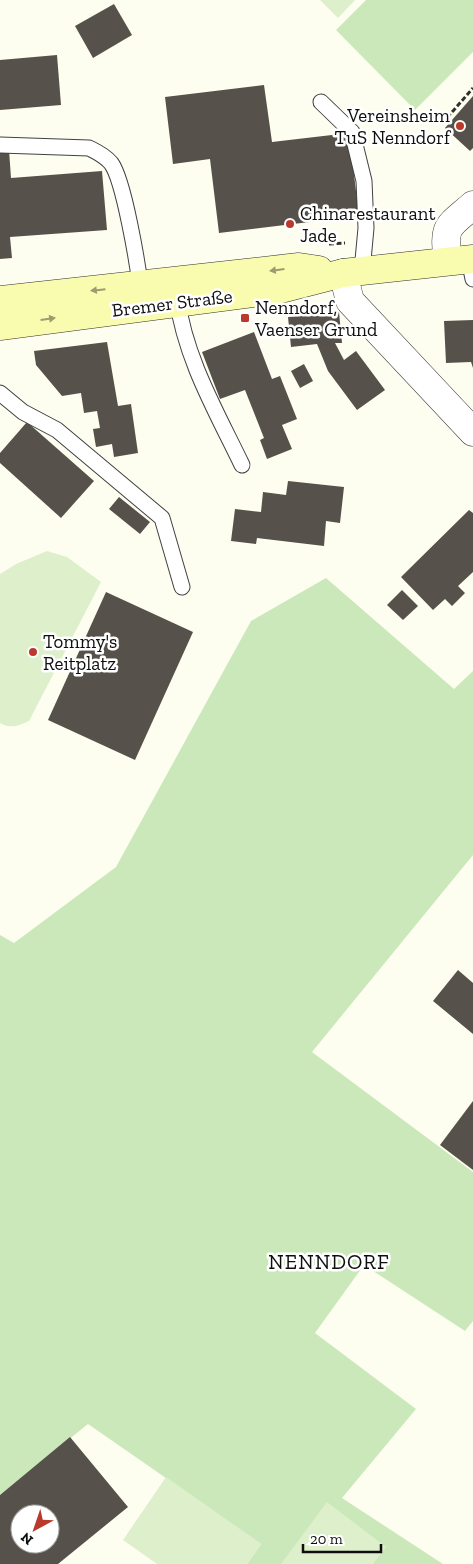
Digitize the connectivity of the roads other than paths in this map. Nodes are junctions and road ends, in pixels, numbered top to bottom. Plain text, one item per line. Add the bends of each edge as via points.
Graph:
1 (321, 102) dead end
2 (0, 145) edge
3 (473, 205) edge
4 (466, 265) edge
5 (352, 272) junction
6 (176, 292) junction
7 (142, 296) junction
8 (0, 300) edge
9 (0, 326) edge
10 (0, 393) edge
11 (473, 432) edge
12 (242, 465) dead end
13 (182, 587) dead end

1 - 5 lane via 352,132 364,181 366,228
2 - 7 lane via 89,148 101,153 112,164 120,183
3 - 4 street via 449,225 444,236
4 - 5 main road, Bremer Straße
5 - 6 main road, Bremer Straße via 277,290
5 - 11 street via 350,301
6 - 7 main road, Bremer Straße
6 - 12 lane via 180,322 199,374
7 -> 8 main road, Bremer Straße
9 -> 7 main road, Bremer Straße
10 - 13 lane via 23,412 57,430 162,518

